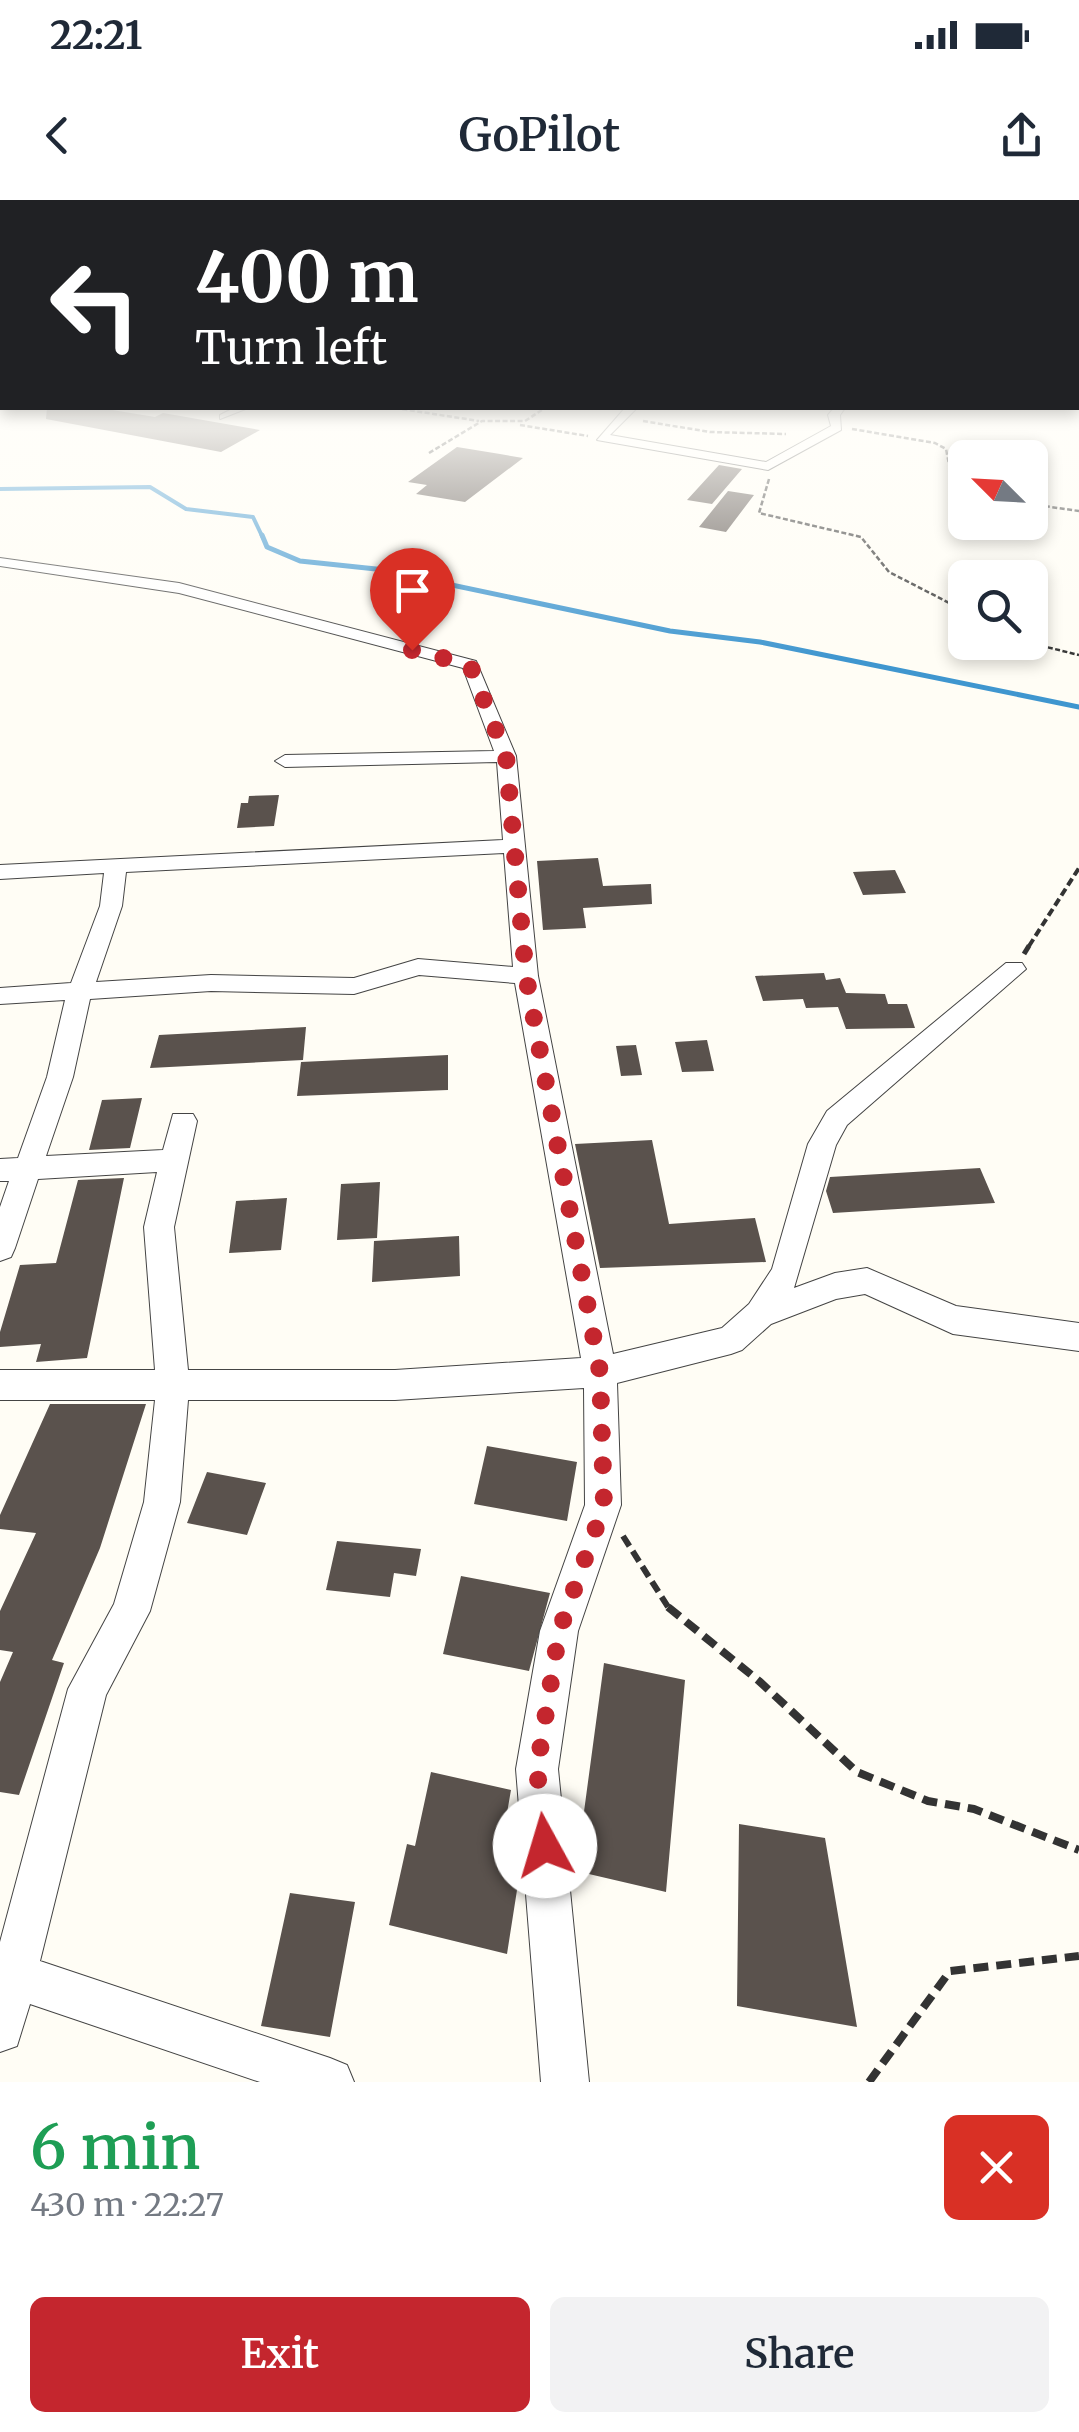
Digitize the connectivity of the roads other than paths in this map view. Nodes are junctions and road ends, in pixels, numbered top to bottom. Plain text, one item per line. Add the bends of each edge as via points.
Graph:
1 (0, 562) edge
2 (506, 756) junction
3 (285, 761) dead end
4 (514, 846) junction
5 (116, 865) junction
6 (0, 872) edge
7 (1014, 970) road end
8 (526, 976) junction
9 (83, 990) junction
10 (0, 996) edge
11 (183, 1121) dead end
12 (173, 1160) junction
13 (14, 1169) edge
14 (0, 1248) edge
15 (760, 1314) junction
16 (1079, 1337) edge
17 (600, 1372) junction
18 (0, 1385) edge
19 (173, 1387) junction
20 (16, 1976) junction
21 (0, 2029) edge
22 (330, 2082) edge
23 (564, 2082) edge

1 - 2 street via 104,571 175,586 470,665
2 - 3 street
2 - 4 street
4 - 5 street
4 - 8 street
5 - 6 street
5 - 9 street via 111,906
7 - 15 street via 836,1118 822,1144 786,1274
8 - 9 street via 418,967 354,986 211,983
8 - 17 street
9 - 10 street
9 - 13 street via 60,1076
11 - 12 street
12 - 13 street
12 - 19 street via 159,1228
13 - 14 street
15 - 16 street via 866,1281 953,1320
15 - 17 street via 731,1340
17 - 19 street via 395,1385
17 - 23 street via 604,1505 559,1632 537,1769
18 - 19 street
19 - 20 street via 162,1502 131,1612 88,1689
20 - 21 street
20 - 22 street

